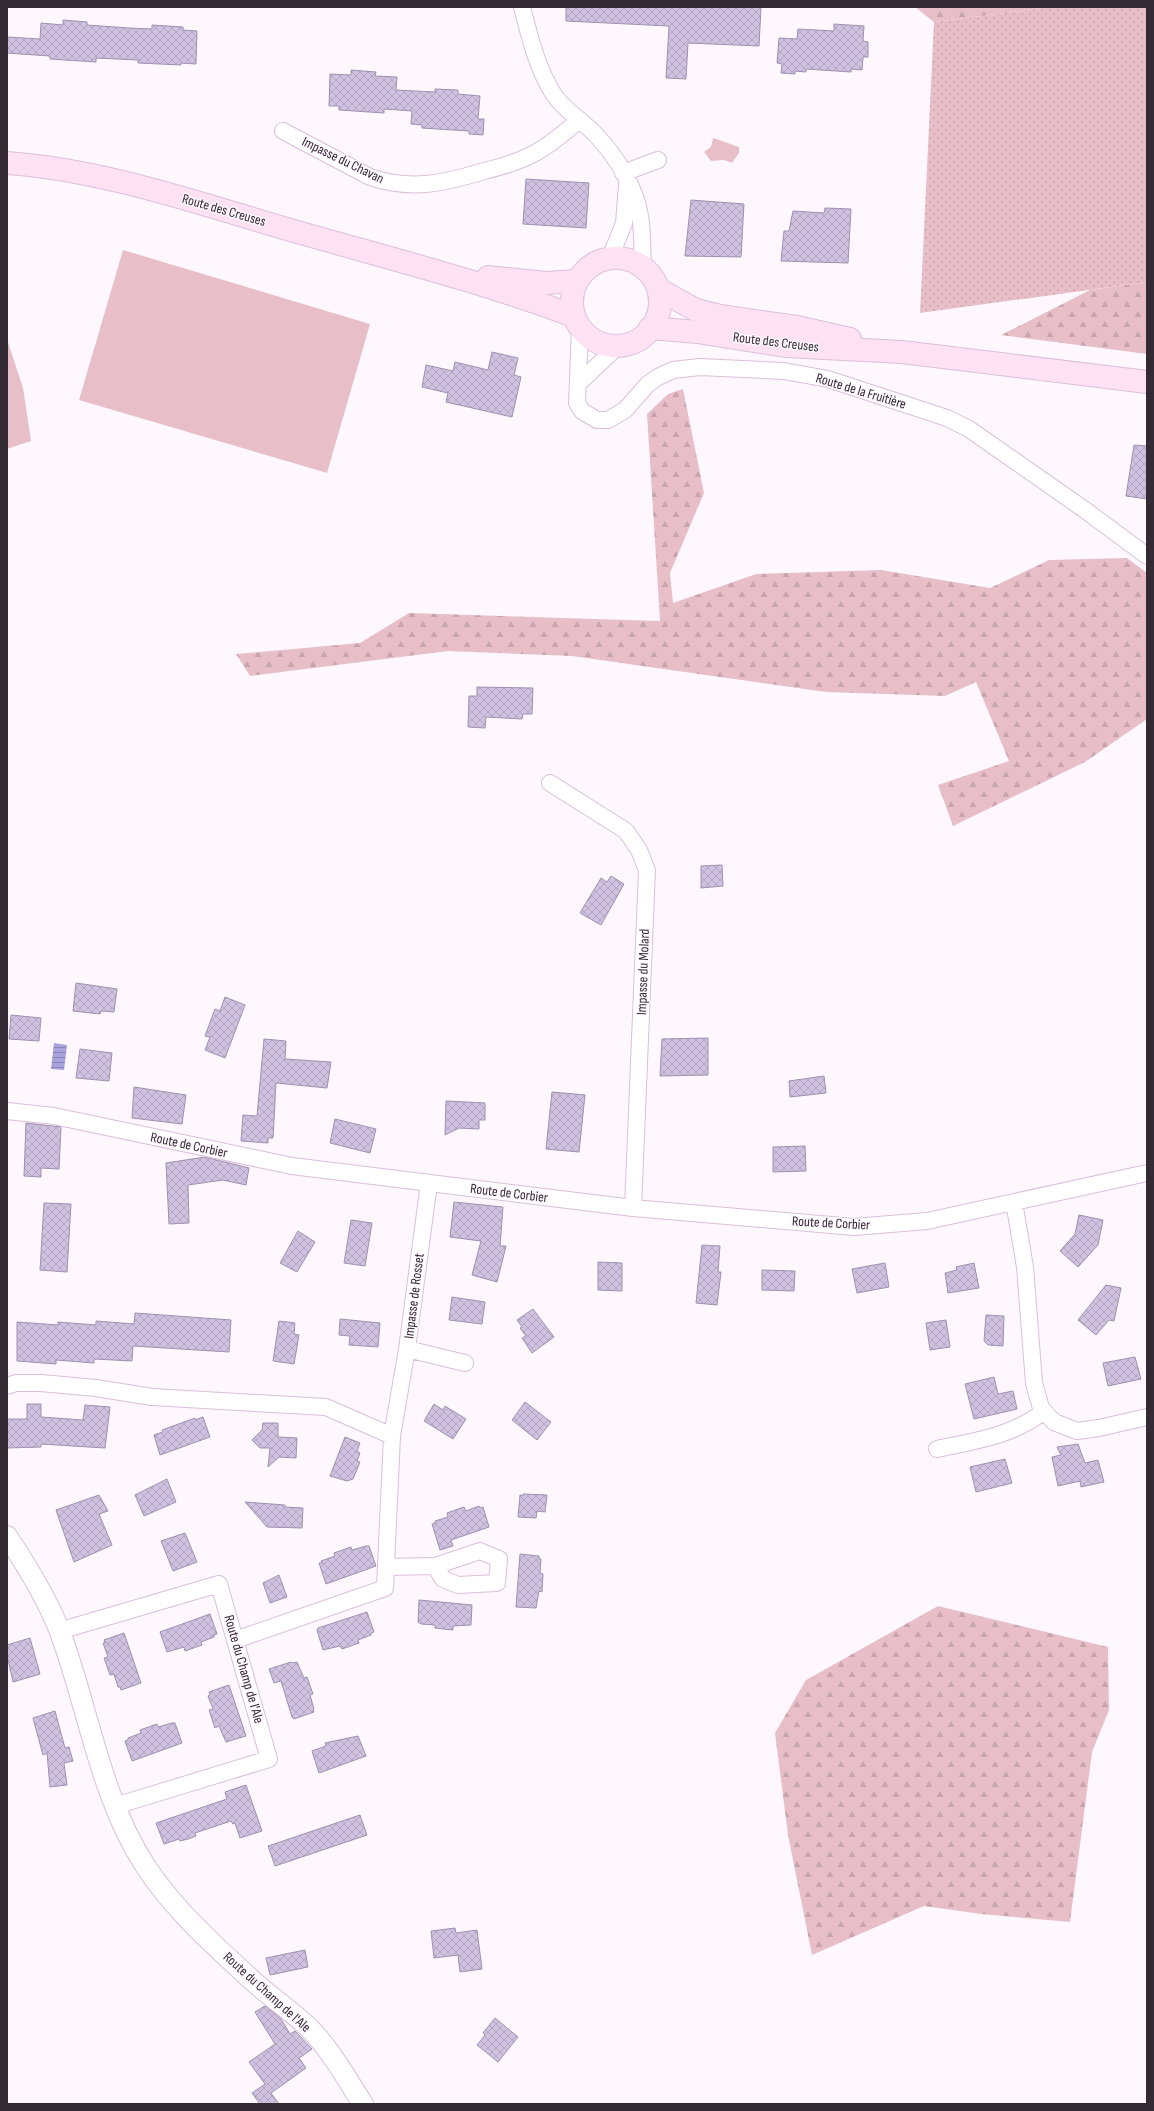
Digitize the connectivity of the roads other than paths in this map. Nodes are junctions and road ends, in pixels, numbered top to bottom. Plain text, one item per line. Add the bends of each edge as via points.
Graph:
1 (522, 7) edge
2 (580, 120) junction
3 (283, 131) dead end
4 (658, 160) dead end
5 (7, 163) edge
6 (625, 178) junction
7 (610, 258) junction
8 (643, 268) junction
9 (437, 272) junction
10 (578, 281) junction
11 (658, 289) junction
12 (577, 322) junction
13 (650, 328) junction
14 (618, 346) junction
15 (902, 352) junction
16 (1147, 382) edge
17 (579, 383) junction
18 (1147, 556) edge
19 (550, 783) dead end
20 (7, 1111) edge
21 (1147, 1173) edge
22 (429, 1183) junction
23 (1014, 1202) junction
24 (633, 1208) junction
25 (407, 1349) junction
26 (466, 1363) dead end
27 (7, 1386) edge
28 (1043, 1412) junction
29 (1147, 1417) edge
30 (392, 1436) junction
31 (937, 1449) dead end
32 (7, 1536) edge
33 (435, 1566) dead end
34 (386, 1567) junction
35 (60, 1631) junction
36 (235, 1640) junction
37 (115, 1806) junction
38 (363, 2104) edge

1 - 2 street via 537,60 547,83 559,101
2 - 3 street, Impasse du Chavan via 534,154 448,182 424,185 385,182 370,177
2 - 6 street via 609,149
4 - 6 street
5 - 9 main road, Route des Creuses via 88,174
6 - 7 street via 624,223
6 - 8 street via 635,194 640,217
7 - 8 main road, Route des Creuses via 625,259
7 - 10 main road via 597,262 586,270
8 - 11 main road, Route des Creuses
9 - 10 main road, Route des Creuses via 546,283
9 - 12 main road, Route des Creuses via 543,304
10 - 12 main road via 572,298
11 - 13 main road, Route des Creuses via 659,313
11 - 15 main road, Route des Creuses via 696,310 797,327
12 - 14 main road, Route des Creuses via 589,337 600,343
12 - 17 street, Route de la Fruitière
13 - 14 main road, Route des Creuses via 643,337 630,344
13 - 15 main road, Route des Creuses via 697,332 786,346
14 - 17 street
15 - 16 main road, Route des Creuses
17 - 18 street, Route de la Fruitière via 576,394 577,403 582,411 597,420 608,420 625,410 648,384 672,370 700,367 784,371 828,379 947,418 969,429 1086,510
19 - 24 street, Impasse du Molard via 626,831 639,850 647,870
20 - 22 street, Route de Corbier via 54,1116 292,1166
21 - 23 street, Route de Corbier
22 - 24 street, Route de Corbier
22 - 25 street, Impasse de Rosset
23 - 24 street, Route de Corbier via 928,1221 854,1227
23 - 28 street via 1025,1267 1034,1383
25 - 26 street, Impasse de Rosset
25 - 30 street
27 - 30 street via 16,1383 41,1383 152,1397 326,1407
28 - 29 street via 1054,1422 1077,1431
28 - 31 street via 1021,1427 991,1438
30 - 34 street
32 - 35 street, Route du Champ de l'Ale
33 - 34 street
34 - 36 street via 385,1588
35 - 36 street, Route du Champ de l'Ale via 219,1584
35 - 37 street, Route du Champ de l'Ale
36 - 37 street, Route du Champ de l'Ale via 269,1759
37 - 38 street, Route du Champ de l'Ale via 145,1866 164,1893 255,1982 307,2026 342,2070

